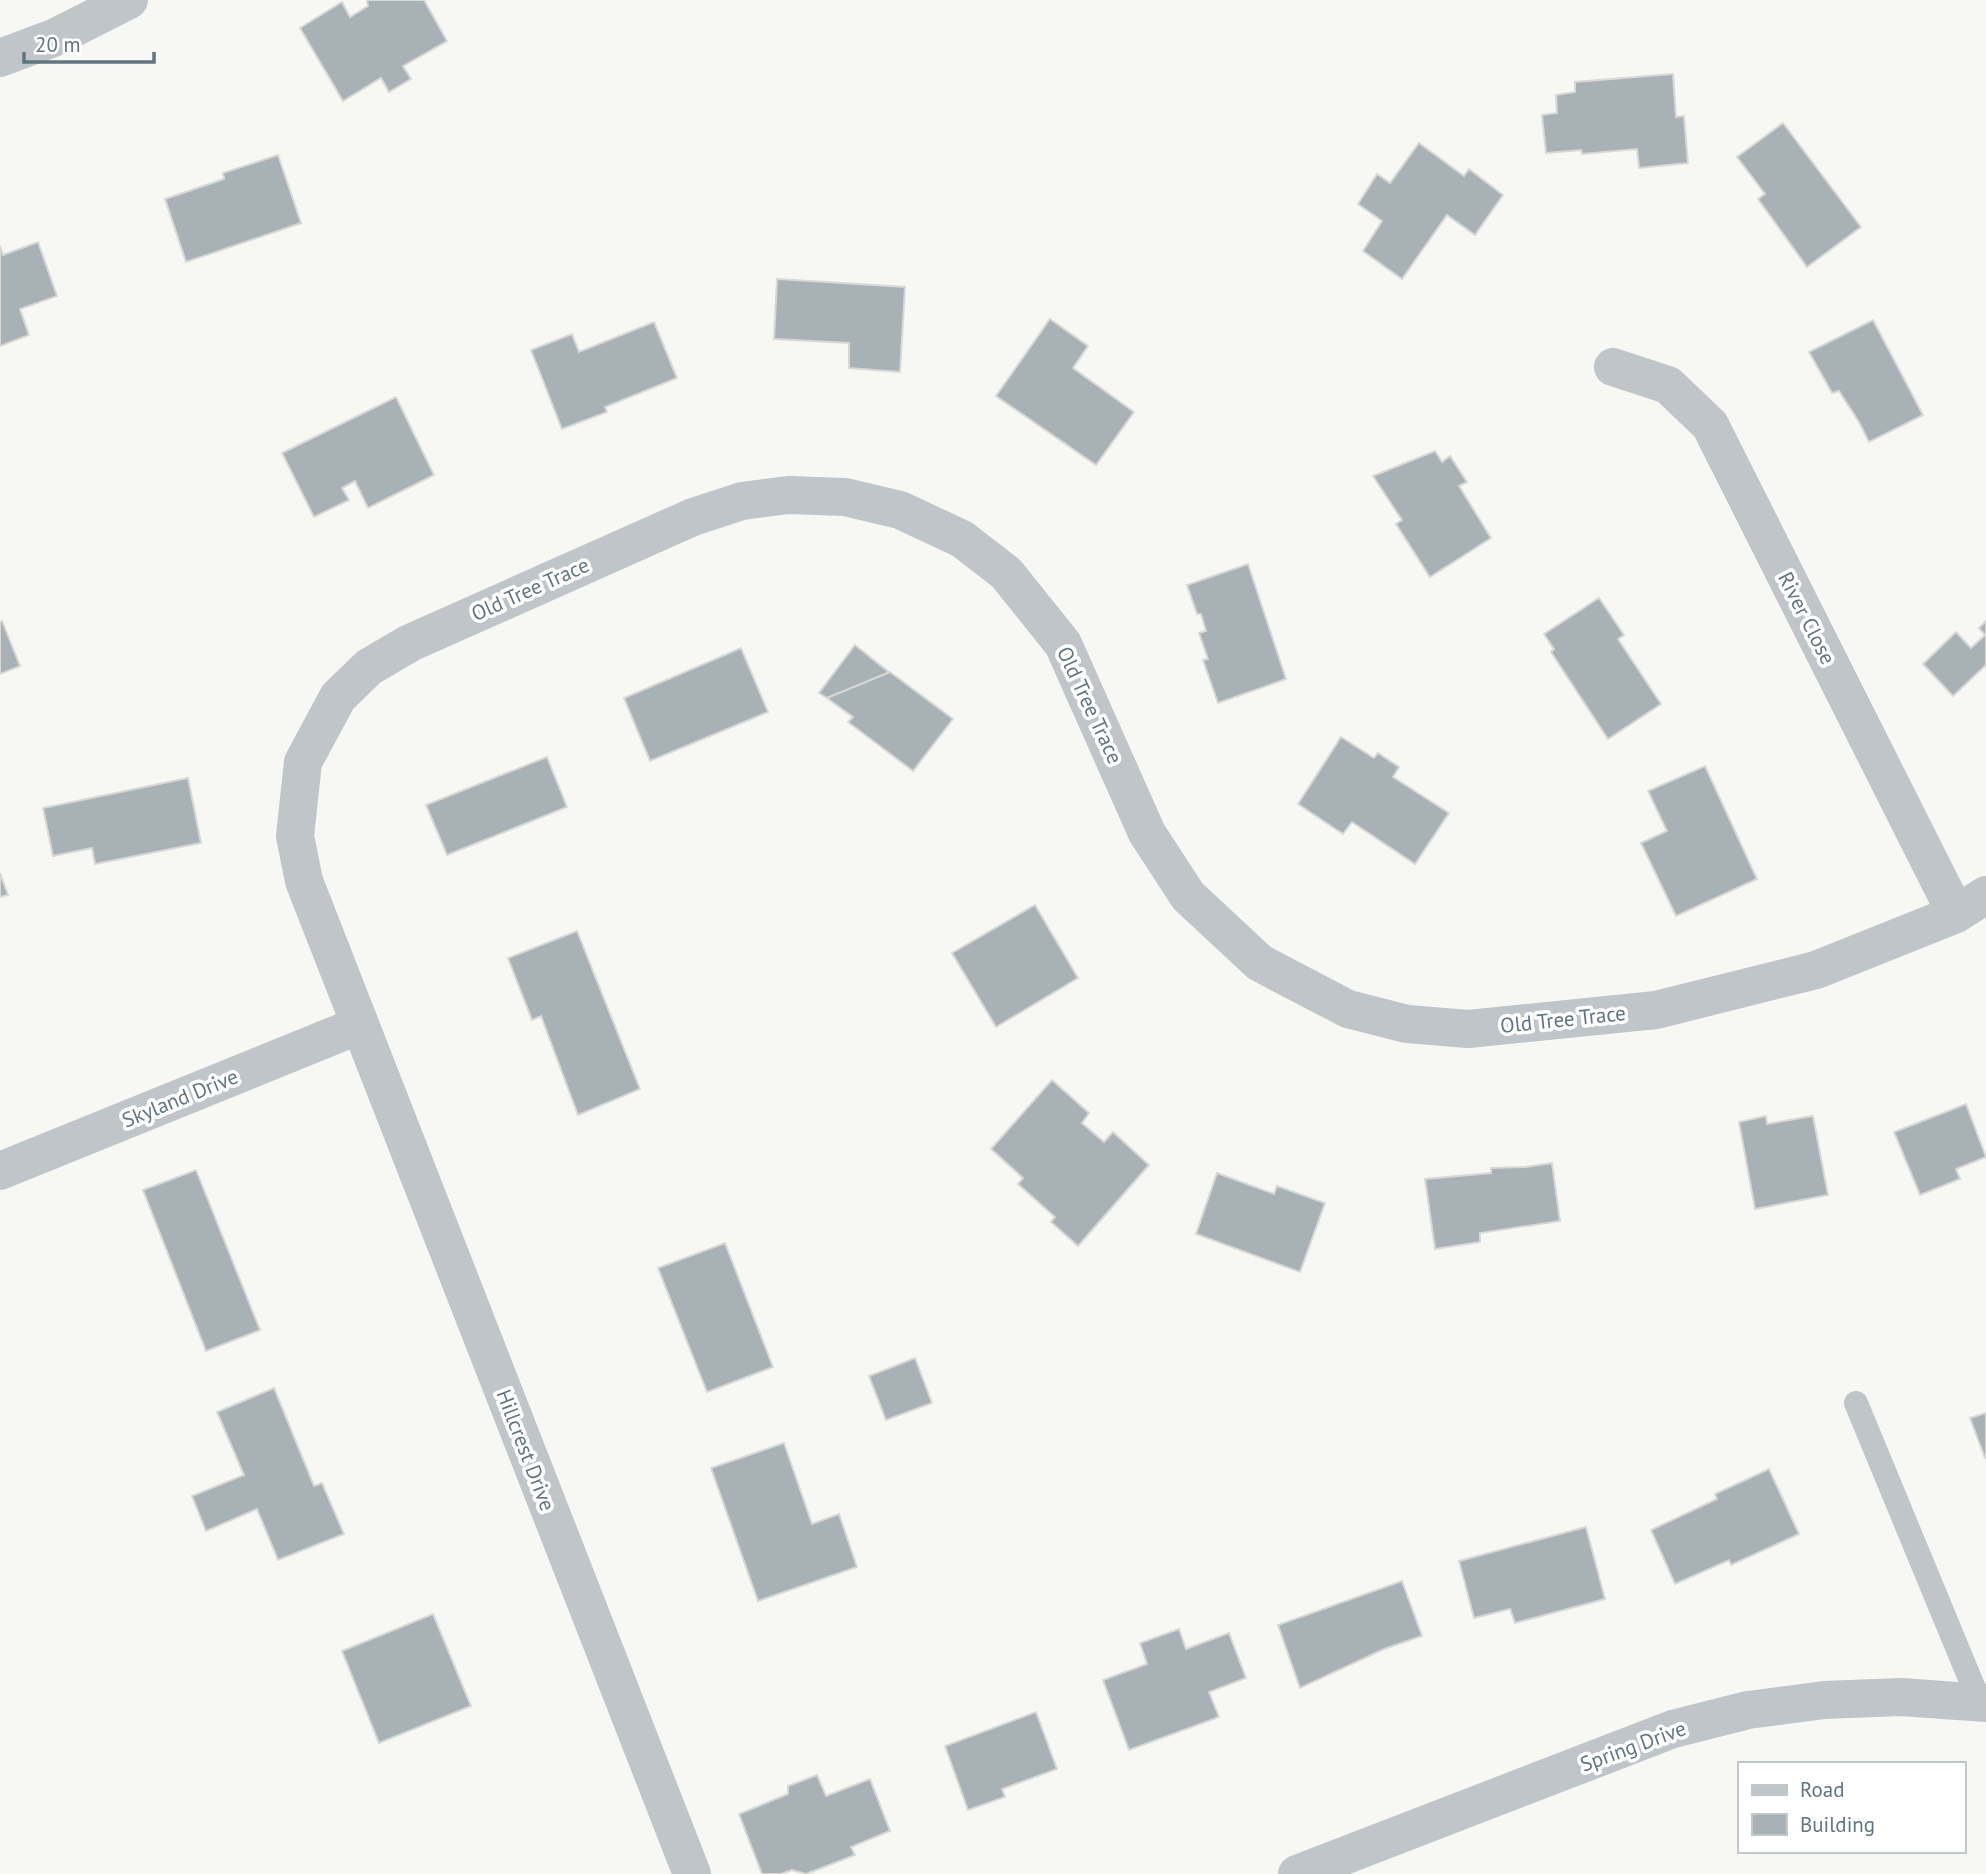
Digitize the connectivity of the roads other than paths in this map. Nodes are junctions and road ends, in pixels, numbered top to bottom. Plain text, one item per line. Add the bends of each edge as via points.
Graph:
1 (129, 0) edge
2 (0, 58) edge
3 (1613, 367) dead end
4 (1971, 904) edge
5 (360, 1026) junction
6 (0, 1171) edge
7 (1856, 1403) dead end
8 (1983, 1703) edge
9 (692, 1874) edge
10 (1297, 1874) edge

1 - 2 street via 57,37
3 - 4 street, River Close via 1668,385 1710,425
4 - 5 street, Old Tree Trace via 1816,970 1656,1010 1468,1029 1407,1024 1348,1009 1260,963 1188,896 1147,833 1063,644 1006,573 961,539 900,510 845,497 789,495 742,501 693,517 422,637 369,667 338,697 303,762 295,836 304,881
5 - 6 street, Skyland Drive
5 - 9 street, Hillcrest Drive
7 - 8 lane
8 - 10 street, Spring Drive via 1901,1697 1824,1700 1748,1710 1673,1729

